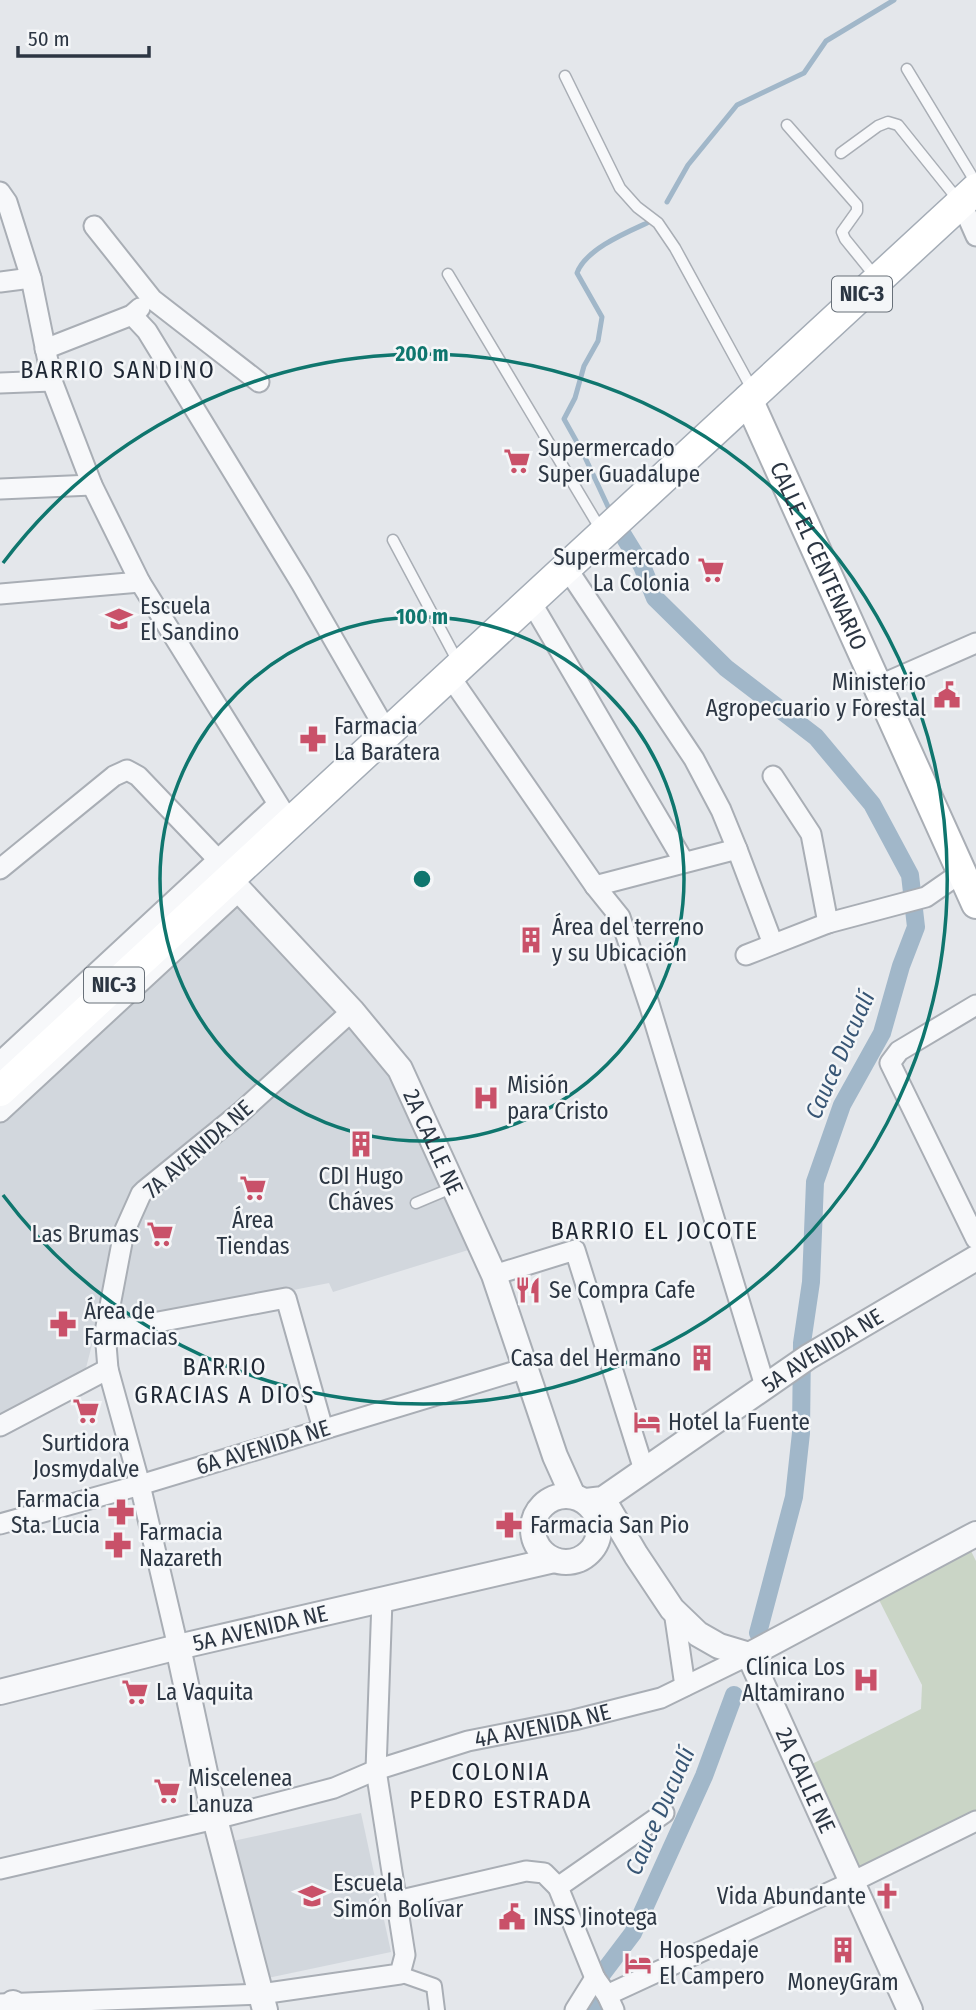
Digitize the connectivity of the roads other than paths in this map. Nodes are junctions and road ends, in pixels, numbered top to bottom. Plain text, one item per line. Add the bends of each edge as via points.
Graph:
1 (907, 69) dead end
2 (565, 76) dead end
3 (787, 125) dead end
4 (841, 153) dead end
5 (971, 191) edge
6 (0, 192) edge
7 (94, 226) dead end
8 (976, 236) edge
9 (448, 274) dead end
10 (31, 278) junction
11 (877, 279) junction
12 (0, 282) edge
13 (152, 299) junction
14 (132, 315) junction
15 (45, 349) junction
16 (52, 381) junction
17 (259, 382) dead end
18 (0, 383) edge
19 (751, 396) junction
20 (92, 485) junction
21 (0, 489) edge
22 (603, 533) junction
23 (393, 540) dead end
24 (566, 567) junction
25 (140, 582) junction
26 (0, 594) edge
27 (530, 600) junction
28 (976, 643) edge
29 (454, 670) junction
30 (878, 686) junction
31 (387, 732) junction
32 (773, 776) dead end
33 (284, 814) junction
34 (737, 849) junction
35 (684, 862) junction
36 (2, 864) edge
37 (961, 872) junction
38 (230, 876) junction
39 (595, 886) junction
40 (976, 904) edge
41 (828, 923) junction
42 (773, 944) junction
43 (746, 955) dead end
44 (976, 1004) edge
45 (352, 1011) junction
46 (4, 1068) edge
47 (0, 1112) edge
48 (455, 1186) junction
49 (416, 1203) dead end
50 (976, 1239) edge
51 (976, 1258) edge
52 (494, 1275) junction
53 (105, 1332) junction
54 (526, 1368) junction
55 (108, 1369) junction
56 (765, 1386) junction
57 (0, 1426) edge
58 (323, 1429) junction
59 (555, 1456) junction
60 (644, 1470) junction
61 (141, 1485) junction
62 (591, 1508) junction
63 (0, 1524) edge
64 (535, 1525) junction
65 (975, 1537) edge
66 (636, 1555) junction
67 (565, 1561) junction
68 (522, 1567) junction
69 (383, 1600) junction
70 (674, 1611) junction
71 (178, 1647) junction
72 (749, 1655) junction
73 (685, 1686) junction
74 (0, 1692) edge
75 (376, 1770) junction
76 (664, 1813) dead end
77 (215, 1819) junction
78 (976, 1821) edge
79 (0, 1869) edge
80 (852, 1882) junction
81 (558, 1887) junction
82 (397, 1901) junction
83 (400, 1974) junction
84 (595, 1978) junction
85 (263, 2002) edge
86 (611, 2002) edge
87 (9, 2006) edge
88 (437, 2010) edge
89 (575, 2010) edge
90 (910, 2010) edge

1 - 5 lane
2 - 19 lane via 620,188 658,223 676,248
3 - 11 lane via 857,205 842,232
4 - 5 lane via 888,122 898,125
5 - 8 street
5 - 11 main road, NIC-3
6 - 10 street via 8,202
7 - 13 street
9 - 22 lane
10 - 12 street
10 - 15 street
11 - 19 main road, NIC-3
13 - 14 street
13 - 17 street
14 - 15 street
14 - 31 street via 147,331
15 - 16 street
16 - 18 street
16 - 20 street
19 - 22 main road, NIC-3
19 - 30 main road, CALLE EL CENTENARIO
20 - 21 street
20 - 25 street
22 - 24 main road, NIC-3
23 - 29 lane
24 - 27 main road, NIC-3
24 - 34 street via 694,759
25 - 26 street
25 - 33 street
27 - 29 main road, NIC-3
27 - 35 street
28 - 30 street
29 - 31 main road, NIC-3
29 - 39 street
30 - 37 main road, CALLE EL CENTENARIO
31 - 33 main road, NIC-3
32 - 41 street via 811,834
33 - 38 main road, NIC-3
34 - 35 street
34 - 42 street
35 - 39 street
36 - 38 street via 127,770 138,776
37 - 40 main road, CALLE EL CENTENARIO
37 - 41 street via 926,897
38 - 45 street, 2A CALLE NE
38 - 46 main road, NIC-3
38 - 47 street
39 - 56 street via 620,917
41 - 42 street
42 - 43 street
44 - 50 street via 899,1051 890,1063
45 - 48 street, 2A CALLE NE via 400,1069
45 - 53 street, 7A AVENIDA NE via 241,1112 141,1194 124,1232
48 - 49 lane
48 - 52 street, 2A CALLE NE
51 - 56 street, 5A AVENIDA NE
52 - 54 street, 2A CALLE NE
52 - 60 street via 575,1250
53 - 55 street, 7A AVENIDA NE
53 - 58 street via 286,1298
54 - 58 street, 6A AVENIDA NE
54 - 59 street, 2A CALLE NE
55 - 57 street
55 - 61 street, 7A AVENIDA NE
56 - 60 street, 5A AVENIDA NE
58 - 61 street, 6A AVENIDA NE
59 - 62 street, 2A CALLE NE
59 - 64 street
60 - 62 street, 5A AVENIDA NE
61 - 63 street, 6A AVENIDA NE
61 - 71 street, 7A AVENIDA NE
62 - 64 street via 562,1496 551,1499 543,1505
62 - 66 street, 2A CALLE NE
62 - 67 street via 598,1539 585,1556
64 - 67 street via 537,1546 544,1555
64 - 68 street
65 - 72 street, 4A AVENIDA NE
66 - 67 street, 5A AVENIDA NE
66 - 70 street
67 - 68 street, 5A AVENIDA NE
68 - 69 street, 5A AVENIDA NE
69 - 71 street, 5A AVENIDA NE
69 - 75 street
70 - 72 street via 698,1634
70 - 73 street
71 - 74 street, 5A AVENIDA NE
71 - 77 street
72 - 73 street, 4A AVENIDA NE
72 - 80 street, 2A CALLE NE
73 - 75 street, 4A AVENIDA NE via 661,1698 468,1741
75 - 77 street, 4A AVENIDA NE via 334,1788
75 - 82 street
76 - 81 street
77 - 79 street, 4A AVENIDA NE
77 - 85 street
78 - 80 street
80 - 86 street
80 - 90 street, 2A CALLE NE
81 - 82 street via 544,1873 526,1871
81 - 84 street
82 - 83 street via 405,1955
83 - 85 street
83 - 88 street via 434,1986
84 - 86 street
84 - 89 street
85 - 87 street

